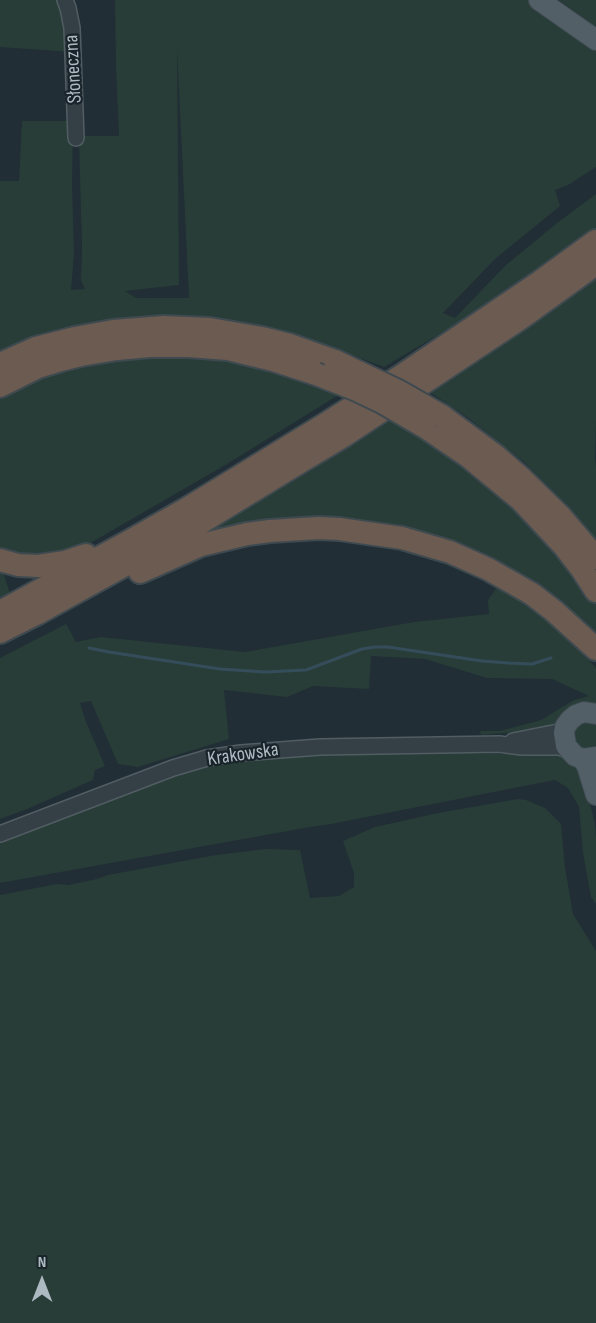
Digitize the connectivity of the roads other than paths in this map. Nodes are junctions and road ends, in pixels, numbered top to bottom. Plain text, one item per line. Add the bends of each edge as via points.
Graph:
1 (64, 0) edge
2 (539, 0) edge
3 (596, 40) edge
4 (76, 138) dead end
5 (596, 241) edge
6 (596, 264) edge
7 (0, 364) edge
8 (0, 386) edge
9 (433, 422) junction
10 (130, 541) junction
11 (596, 558) edge
12 (0, 560) edge
13 (596, 591) edge
14 (0, 612) edge
15 (36, 614) junction
16 (0, 632) edge
17 (596, 649) edge
18 (596, 714) edge
19 (565, 727) junction
20 (499, 744) junction
21 (583, 756) edge
22 (596, 795) edge
23 (0, 834) edge

1 - 4 street, Słoneczna via 72,28
2 - 3 main road
5 - 10 highway via 401,376 256,468
6 - 15 highway via 345,435 192,528
7 - 9 highway, bridge via 36,348 113,331 210,329 290,345 335,361 390,387
8 - 9 highway, bridge via 38,367 117,349 228,349 316,374
9 - 11 highway via 496,456 560,516
9 - 13 highway via 521,500 564,546
10 - 12 highway via 50,565 27,566
10 - 14 highway
15 - 16 highway
15 - 17 highway via 97,594 201,545 270,531 339,529 402,538 450,552 488,569 532,594
18 - 19 main road via 576,715
19 - 20 street, Krakowska via 558,732
19 - 21 main road via 564,740
20 - 21 street, Krakowska via 560,747
20 - 23 street, Krakowska via 320,747 207,758
21 - 22 main road

